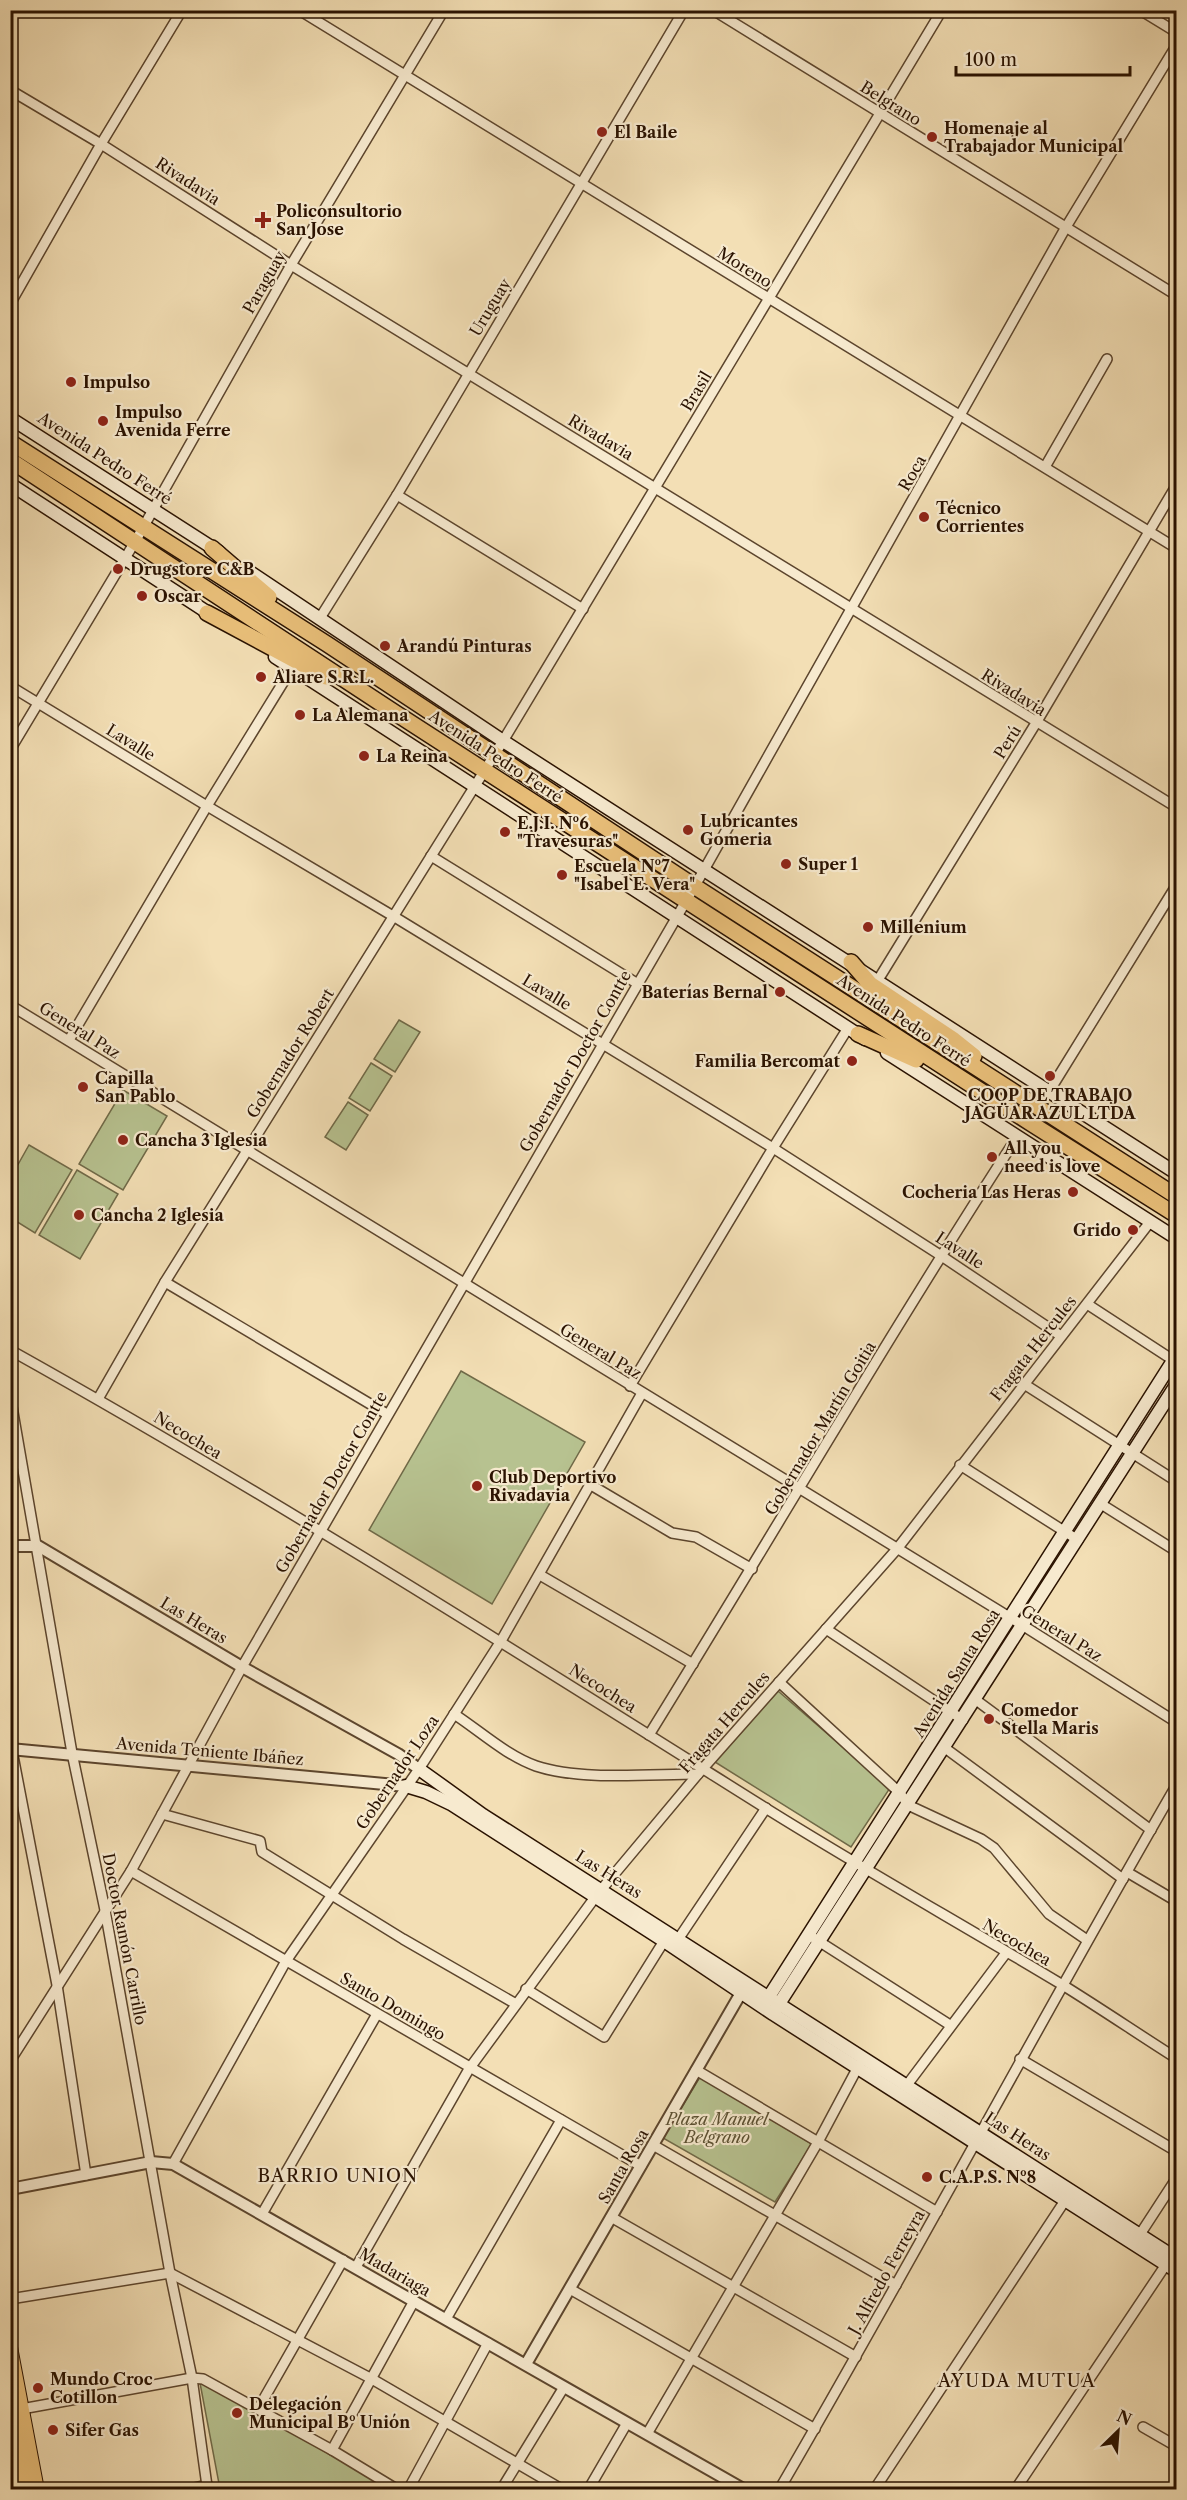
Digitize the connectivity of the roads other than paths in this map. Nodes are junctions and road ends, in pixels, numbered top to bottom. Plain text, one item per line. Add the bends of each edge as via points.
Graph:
1 (182, 10) edge
2 (299, 10) edge
3 (444, 10) edge
4 (684, 10) edge
5 (713, 10) edge
6 (942, 10) edge
7 (1140, 10) edge
8 (1176, 32) edge
9 (1176, 46) edge
10 (406, 77) junction
11 (10, 90) edge
12 (879, 114) junction
13 (101, 144) junction
14 (582, 183) junction
15 (1066, 227) junction
16 (291, 266) junction
17 (1176, 295) edge
18 (769, 300) junction
19 (10, 304) edge
20 (1107, 359) dead end
21 (467, 374) junction
22 (960, 415) junction
23 (10, 418) edge
24 (10, 442) edge
25 (10, 460) edge
26 (1045, 467) junction
27 (10, 484) edge
28 (1176, 486) edge
29 (656, 487) junction
30 (397, 495) junction
31 (153, 510) junction
32 (1149, 532) junction
33 (139, 534) junction
34 (212, 548) junction
35 (1176, 548) edge
36 (125, 558) junction
37 (583, 609) junction
38 (852, 609) junction
39 (207, 613) junction
40 (320, 618) junction
41 (327, 644) junction
42 (292, 668) junction
43 (10, 686) edge
44 (39, 703) junction
45 (396, 714) junction
46 (1036, 723) junction
47 (503, 741) junction
48 (10, 750) edge
49 (494, 755) junction
50 (485, 769) junction
51 (474, 787) junction
52 (207, 806) junction
53 (1176, 807) edge
54 (431, 856) junction
55 (704, 870) junction
56 (1176, 886) edge
57 (690, 893) junction
58 (393, 916) junction
59 (676, 917) junction
60 (851, 962) junction
61 (878, 980) junction
62 (638, 984) junction
63 (10, 1005) edge
64 (853, 1031) junction
65 (69, 1040) junction
66 (603, 1043) junction
67 (1050, 1090) junction
68 (1043, 1110) junction
69 (1032, 1124) junction
70 (1017, 1137) junction
71 (773, 1148) junction
72 (247, 1151) junction
73 (1176, 1172) edge
74 (1176, 1196) edge
75 (1176, 1215) edge
76 (1150, 1222) junction
77 (1176, 1238) edge
78 (940, 1255) junction
79 (165, 1282) junction
80 (463, 1284) junction
81 (1087, 1304) junction
82 (1061, 1336) junction
83 (10, 1350) edge
84 (1176, 1359) edge
85 (1024, 1384) junction
86 (1176, 1385) edge
87 (630, 1386) junction
88 (642, 1393) junction
89 (10, 1395) edge
90 (98, 1399) junction
91 (387, 1414) junction
92 (1119, 1445) junction
93 (1133, 1454) junction
94 (960, 1465) junction
95 (1176, 1482) edge
96 (591, 1485) junction
97 (800, 1490) junction
98 (1101, 1504) junction
99 (321, 1531) junction
100 (1065, 1531) junction
101 (1078, 1540) junction
102 (10, 1546) edge
103 (38, 1546) junction
104 (897, 1549) junction
105 (1176, 1551) edge
106 (752, 1569) junction
107 (540, 1575) junction
108 (1011, 1618) junction
109 (1024, 1626) junction
110 (826, 1629) junction
111 (501, 1641) junction
112 (693, 1664) junction
113 (242, 1667) junction
114 (779, 1682) junction
115 (976, 1700) junction
116 (952, 1711) junction
117 (454, 1714) junction
118 (963, 1720) junction
119 (1176, 1722) edge
120 (649, 1735) junction
121 (11, 1746) edge
122 (945, 1748) junction
123 (72, 1754) junction
124 (187, 1766) junction
125 (419, 1769) junction
126 (701, 1771) junction
127 (406, 1786) junction
128 (1176, 1786) edge
129 (900, 1793) junction
130 (908, 1805) junction
131 (766, 1808) junction
132 (162, 1814) junction
133 (1151, 1830) junction
134 (860, 1867) junction
135 (131, 1871) junction
136 (1125, 1876) junction
137 (599, 1893) junction
138 (332, 1896) junction
139 (1176, 1901) edge
140 (105, 1910) junction
141 (679, 1938) junction
142 (814, 1938) junction
143 (1088, 1940) junction
144 (664, 1941) junction
145 (1006, 1953) junction
146 (286, 1961) junction
147 (57, 1985) junction
148 (1061, 1985) junction
149 (743, 1988) junction
150 (526, 1989) junction
151 (516, 2004) junction
152 (771, 2005) junction
153 (377, 2014) junction
154 (950, 2025) junction
155 (1176, 2058) edge
156 (1020, 2059) junction
157 (10, 2061) edge
158 (861, 2062) junction
159 (469, 2069) junction
160 (696, 2070) junction
161 (907, 2085) junction
162 (561, 2120) junction
163 (977, 2137) junction
164 (818, 2142) junction
165 (653, 2145) junction
166 (1176, 2151) edge
167 (151, 2162) junction
168 (172, 2164) junction
169 (641, 2166) junction
170 (86, 2175) junction
171 (1176, 2179) edge
172 (10, 2189) edge
173 (1068, 2195) junction
174 (937, 2212) junction
175 (262, 2214) junction
176 (775, 2216) junction
177 (611, 2217) junction
178 (1137, 2239) junction
179 (343, 2260) junction
180 (1173, 2262) edge
181 (356, 2267) junction
182 (170, 2273) junction
183 (896, 2285) junction
184 (733, 2288) junction
185 (570, 2289) junction
186 (10, 2299) edge
187 (414, 2301) junction
188 (446, 2319) junction
189 (298, 2338) junction
190 (488, 2343) junction
191 (10, 2347) edge
192 (856, 2357) junction
193 (692, 2359) junction
194 (526, 2364) junction
195 (192, 2378) junction
196 (372, 2379) junction
197 (564, 2386) junction
198 (258, 2409) junction
199 (14, 2410) edge
200 (445, 2421) junction
201 (627, 2423) junction
202 (1143, 2427) dead end
203 (815, 2428) junction
204 (647, 2434) junction
205 (1176, 2446) edge
206 (332, 2450) junction
207 (518, 2462) junction
208 (207, 2488) edge
209 (394, 2489) edge
210 (25, 2490) edge
211 (36, 2490) edge
212 (190, 2490) edge
213 (408, 2490) edge
214 (501, 2490) edge
215 (563, 2490) edge
216 (588, 2490) edge
217 (745, 2490) edge
218 (779, 2490) edge
219 (874, 2490) edge
220 (1015, 2490) edge

1 - 13 street
2 - 10 street, Moreno
3 - 10 street, Paraguay
4 - 14 street, Uruguay
5 - 12 street, Belgrano
6 - 12 street, Brasil
7 - 8 street
9 - 15 street, Roca
10 - 14 street, Moreno
10 - 16 street, Paraguay
11 - 13 street, Rivadavia
12 - 15 street, Belgrano
12 - 18 street, Brasil
13 - 16 street, Rivadavia
13 - 19 street
14 - 18 street, Moreno
14 - 21 street, Uruguay
15 - 17 street, Belgrano
15 - 22 street, Roca
16 - 21 street, Rivadavia
16 - 31 street, Paraguay
18 - 22 street, Moreno
18 - 29 street, Brasil
20 - 26 street
21 - 29 street, Rivadavia
21 - 30 street, Uruguay
22 - 26 street, Moreno
22 - 38 street, Roca
23 - 31 main road, Avenida Pedro Ferré
24 - 33 highway, Avenida Pedro Ferré
25 - 33 highway, Avenida Pedro Ferré
26 - 32 street, Moreno
27 - 36 main road
28 - 32 street, Perú
29 - 37 street, Brasil
29 - 38 street, Rivadavia
30 - 37 street
30 - 40 street, Uruguay
31 - 33 street, Paraguay
31 - 34 main road, Avenida Pedro Ferré
32 - 35 street, Moreno
32 - 46 street, Perú
33 - 36 street, Paraguay
33 - 41 highway, Avenida Pedro Ferré
33 - 45 highway, Avenida Pedro Ferré
34 - 40 main road, Avenida Pedro Ferré
34 - 41 highway
36 - 39 main road
36 - 44 street, Paraguay
37 - 47 street, Brasil
38 - 46 street, Rivadavia
38 - 55 street, Roca
39 - 42 main road
39 - 45 highway
40 - 47 main road, Avenida Pedro Ferré
41 - 49 highway, Avenida Pedro Ferré
42 - 51 main road
42 - 52 street
43 - 44 street, Lavalle
44 - 48 street, Paraguay
44 - 52 street, Lavalle
45 - 50 highway, Avenida Pedro Ferré
46 - 53 street, Rivadavia
46 - 61 street, Perú
47 - 49 street, Brasil
47 - 55 main road, Avenida Pedro Ferré
49 - 50 street, Brasil
49 - 57 highway, Avenida Pedro Ferré
50 - 51 street, Brasil
50 - 57 highway, Avenida Pedro Ferré
51 - 54 street, Gobernador Robert
51 - 59 main road
52 - 58 street, Lavalle
52 - 65 street
54 - 58 street, Gobernador Robert
54 - 62 street
55 - 57 street, Roca
55 - 60 main road, Avenida Pedro Ferré
56 - 67 street
57 - 59 street, Roca
57 - 68 highway, Avenida Pedro Ferré
57 - 69 highway, Avenida Pedro Ferré
58 - 66 street, Lavalle
58 - 72 street, Gobernador Robert
59 - 62 street, Gobernador Doctor Contte
59 - 64 main road
60 - 61 main road, Avenida Pedro Ferré
60 - 68 highway via 870,984 954,1040
61 - 67 main road, Avenida Pedro Ferré
62 - 66 street, Gobernador Doctor Contte
63 - 65 street, General Paz
64 - 69 highway via 906,1054
64 - 70 main road
64 - 71 street
65 - 72 street, General Paz
66 - 71 street, Lavalle
66 - 80 street, Gobernador Doctor Contte
67 - 73 main road, Avenida Pedro Ferré
68 - 74 highway, Avenida Pedro Ferré
69 - 75 highway, Avenida Pedro Ferré
70 - 76 main road
70 - 78 street, Gobernador Martín Goitia
71 - 78 street, Lavalle
71 - 87 street
72 - 79 street, Gobernador Robert
72 - 80 street, General Paz
76 - 77 main road
76 - 81 street, Fragata Hercules
78 - 82 street, Lavalle
78 - 97 street, Gobernador Martín Goitia
79 - 90 street, Gobernador Robert
79 - 91 street
80 - 87 street, General Paz
80 - 91 street, Gobernador Doctor Contte
81 - 82 street, Fragata Hercules
81 - 84 street
82 - 85 street, Fragata Hercules
83 - 90 street, Necochea
84 - 92 main road, Avenida Santa Rosa
85 - 92 street
85 - 94 street, Fragata Hercules
86 - 93 main road, Avenida Santa Rosa
87 - 88 street, General Paz
88 - 96 street, Gobernador Loza
88 - 97 street, General Paz
89 - 103 street, Doctor Ramón Carrillo
90 - 99 street, Necochea
91 - 99 street, Gobernador Doctor Contte
92 - 93 street
92 - 100 main road, Avenida Santa Rosa
93 - 95 street
93 - 98 main road, Avenida Santa Rosa
94 - 100 street
94 - 104 street, Fragata Hercules
96 - 106 street via 672,1533 696,1537
96 - 107 street, Gobernador Loza
97 - 104 street, General Paz
97 - 106 street, Gobernador Martín Goitia
98 - 101 main road, Avenida Santa Rosa
98 - 105 street
99 - 111 street, Necochea
99 - 113 street, Gobernador Doctor Contte
100 - 101 street
100 - 108 main road, Avenida Santa Rosa
101 - 109 main road, Avenida Santa Rosa
102 - 103 street
103 - 113 street, Las Heras
103 - 123 street, Doctor Ramón Carrillo
104 - 108 street, General Paz
104 - 110 street, Fragata Hercules
106 - 112 street, Gobernador Martín Goitia
107 - 111 street, Gobernador Loza
107 - 112 street
108 - 109 street, General Paz
108 - 116 main road, Avenida Santa Rosa
109 - 115 main road, Avenida Santa Rosa
109 - 119 street, General Paz
110 - 114 street, Fragata Hercules
110 - 116 street
111 - 117 street, Gobernador Loza
111 - 120 street, Necochea
112 - 120 street, Gobernador Martín Goitia
113 - 124 street, Gobernador Doctor Contte
113 - 125 street, Las Heras
114 - 126 street, Fragata Hercules
114 - 129 street
115 - 118 main road, Avenida Santa Rosa
115 - 133 street
116 - 118 street
116 - 129 main road, Avenida Santa Rosa
117 - 125 street, Gobernador Loza
117 - 126 street via 518,1758 537,1766 581,1774
118 - 122 main road, Avenida Santa Rosa
120 - 126 street, Necochea
121 - 123 street, Avenida Teniente Ibáñez
121 - 147 street
122 - 130 main road, Avenida Santa Rosa
122 - 136 street
123 - 124 street, Avenida Teniente Ibáñez
123 - 140 street, Doctor Ramón Carrillo
124 - 127 street, Avenida Teniente Ibáñez
124 - 132 street, Gobernador Doctor Contte
125 - 127 street, Gobernador Loza
125 - 137 main road, Las Heras
126 - 131 street, Necochea
126 - 137 street, Fragata Hercules
127 - 137 main road, Las Heras via 451,1804
127 - 138 street, Gobernador Loza
128 - 133 street, J. Alfredo Ferreyra
129 - 130 street
129 - 134 main road, Avenida Santa Rosa
130 - 134 main road, Avenida Santa Rosa
130 - 143 street via 994,1848 1049,1914
131 - 134 street, Necochea
131 - 141 street
132 - 135 street, Gobernador Doctor Contte
132 - 138 street via 260,1841 261,1852
133 - 136 street, J. Alfredo Ferreyra
134 - 142 main road, Avenida Santa Rosa
134 - 145 street, Necochea
135 - 140 street, Gobernador Doctor Contte
135 - 146 street, Santo Domingo
136 - 139 street
136 - 143 street, J. Alfredo Ferreyra
137 - 141 main road, Las Heras
137 - 144 main road, Las Heras
137 - 150 street, Fragata Hercules
138 - 146 street, Gobernador Loza
138 - 151 street
140 - 147 street, Gobernador Doctor Contte
140 - 167 street, Doctor Ramón Carrillo
141 - 149 main road, Las Heras
142 - 152 main road, Avenida Santa Rosa
142 - 154 street
143 - 148 street, J. Alfredo Ferreyra
144 - 149 main road, Las Heras
144 - 150 street via 604,2037
145 - 148 street, Necochea
145 - 154 street
146 - 153 street, Santo Domingo
146 - 168 street, Gobernador Loza
147 - 157 street, Gobernador Doctor Contte
147 - 170 street
148 - 155 street, Necochea
148 - 156 street, J. Alfredo Ferreyra
149 - 152 main road, Las Heras
149 - 160 street, Santa Rosa
150 - 151 street, Fragata Hercules
151 - 159 street, Fragata Hercules
152 - 158 main road, Las Heras
153 - 159 street, Santo Domingo
153 - 175 street
154 - 161 street
156 - 163 street, J. Alfredo Ferreyra
156 - 166 street
158 - 161 main road, Las Heras
158 - 163 main road, Las Heras
158 - 164 street
159 - 162 street, Santo Domingo
159 - 181 street, Fragata Hercules
160 - 164 street
160 - 165 street, Santa Rosa
161 - 163 main road, Las Heras
162 - 169 street, Santo Domingo
162 - 188 street
163 - 173 main road, Las Heras
163 - 174 street, J. Alfredo Ferreyra
164 - 174 street
164 - 176 street
165 - 169 street, Santa Rosa
165 - 176 street
167 - 168 street, Madariaga
167 - 170 street, Madariaga
167 - 182 street, Doctor Ramón Carrillo
168 - 175 street, Madariaga
169 - 177 street, Santa Rosa
170 - 172 street, Madariaga
171 - 178 street
173 - 178 main road, Las Heras
173 - 219 street
174 - 183 street, J. Alfredo Ferreyra
175 - 179 street, Madariaga
176 - 183 street
176 - 184 street
177 - 184 street
177 - 185 street, Santa Rosa
178 - 180 main road, Las Heras
179 - 181 street, Madariaga
179 - 189 street
180 - 220 street
181 - 187 street, Madariaga
182 - 186 street
182 - 189 street
182 - 195 street, Doctor Ramón Carrillo
183 - 192 street, J. Alfredo Ferreyra
184 - 192 street
184 - 193 street
185 - 193 street
185 - 194 street, Santa Rosa
187 - 188 street, Madariaga
187 - 196 street
188 - 190 street, Madariaga
189 - 196 street
189 - 198 street
190 - 194 street, Madariaga
190 - 200 street
191 - 199 main road
192 - 203 street, J. Alfredo Ferreyra
193 - 203 street
193 - 204 street
194 - 197 street, Madariaga
195 - 198 street via 203,2379
195 - 199 street
195 - 208 street, Doctor Ramón Carrillo
196 - 200 street
196 - 206 street
197 - 201 street, Madariaga
197 - 207 street
198 - 206 street
199 - 210 main road
199 - 211 main road
200 - 207 street
200 - 213 street
201 - 204 street, Madariaga
201 - 216 street
202 - 205 street
203 - 218 street, J. Alfredo Ferreyra
204 - 217 street, Madariaga
206 - 209 street
207 - 214 street
207 - 215 street
208 - 212 street

